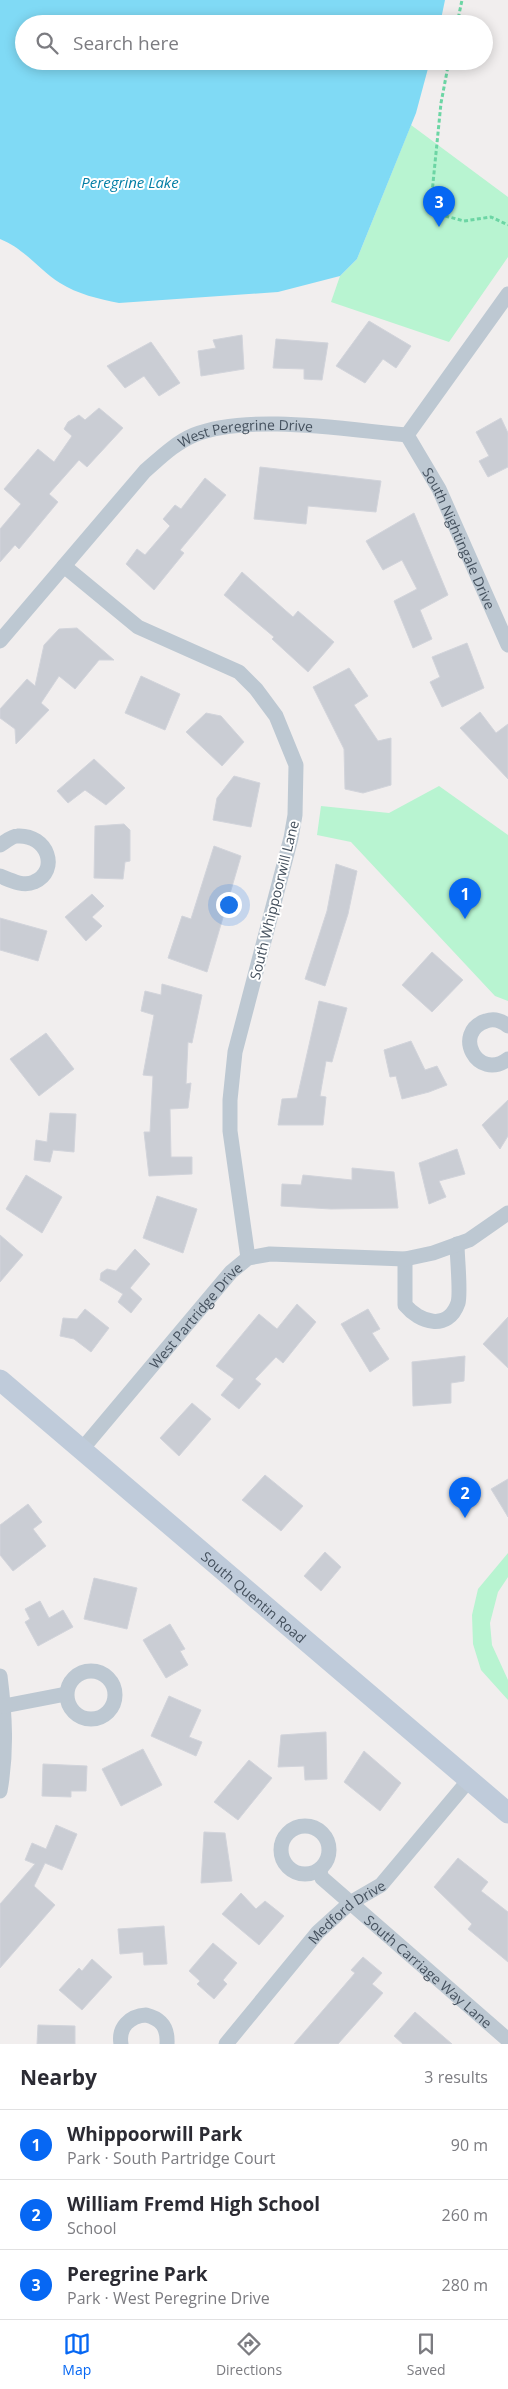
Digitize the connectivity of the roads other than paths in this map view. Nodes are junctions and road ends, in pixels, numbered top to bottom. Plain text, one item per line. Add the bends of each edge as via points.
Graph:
1 (508, 294) edge
2 (407, 435) junction
3 (64, 566) junction
4 (0, 640) edge
5 (508, 645) edge
6 (0, 845) edge
7 (0, 876) edge
8 (508, 1026) edge
9 (508, 1058) edge
10 (508, 1213) edge
11 (457, 1244) junction
12 (248, 1258) junction
13 (405, 1258) junction
14 (0, 1380) edge
15 (83, 1448) junction
16 (0, 1676) edge
17 (66, 1694) dead end
18 (4, 1706) junction
19 (469, 1780) junction
20 (0, 1791) edge
21 (508, 1813) edge
22 (319, 1870) dead end
23 (350, 1902) junction
24 (508, 2040) edge
25 (121, 2044) edge
26 (167, 2044) edge
27 (226, 2044) edge

1 - 2 street
2 - 3 street, West Peregrine Drive via 264,424 194,435 170,449 145,471
2 - 5 street, South Nightingale Drive via 439,489
3 - 4 street, West Peregrine Drive
3 - 12 street, South Whippoorwill Lane via 138,627 238,672 256,689 276,716 296,765 291,838 235,1052 230,1100 230,1131
6 - 7 street via 16,836 35,838 44,846 48,857 45,872 34,882 19,883
8 - 9 street via 489,1020 479,1024 470,1039 473,1054 482,1063 495,1065
10 - 11 street, West Partridge Drive
11 - 13 street, West Partridge Drive
11 - 13 street via 458,1303 450,1314 437,1322 420,1318 405,1305
12 - 13 street, West Partridge Drive via 270,1254
12 - 15 street, West Partridge Drive via 231,1272
14 - 15 main road, South Quentin Road
15 - 19 main road, South Quentin Road
16 - 18 street
17 - 18 street
18 - 20 street via 6,1762
19 - 21 main road, South Quentin Road
19 - 23 street, Medford Drive via 381,1885
22 - 23 street, South Carriage Way Lane via 322,1878
23 - 24 street, South Carriage Way Lane
23 - 27 street, Medford Drive via 318,1932
25 - 26 street via 124,2025 146,2015 164,2026

